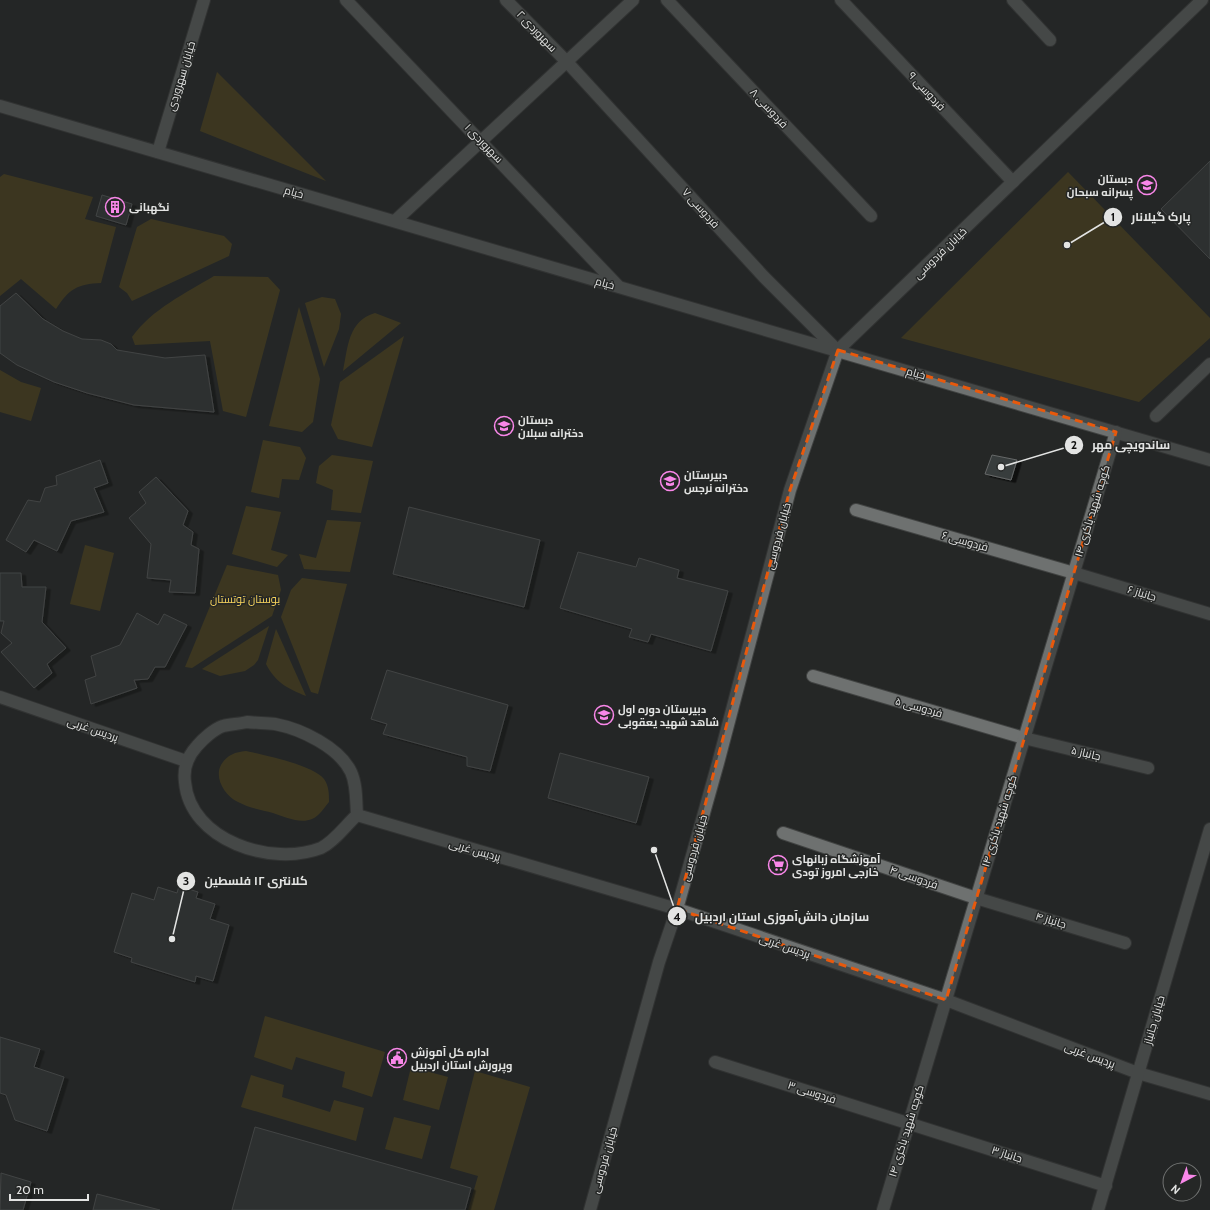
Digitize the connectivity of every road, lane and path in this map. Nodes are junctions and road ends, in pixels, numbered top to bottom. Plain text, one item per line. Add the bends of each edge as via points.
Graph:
1 (204, 0) edge
2 (346, 0) edge
3 (506, 0) edge
4 (633, 0) edge
5 (667, 0) edge
6 (841, 0) edge
7 (1013, 0) edge
8 (1202, 0) edge
9 (1050, 40) dead end
10 (567, 62) junction
11 (0, 106) edge
12 (482, 141) junction
13 (158, 152) junction
14 (1013, 182) junction
15 (871, 216) dead end
16 (395, 221) junction
17 (619, 287) junction
18 (838, 350) junction
19 (1210, 364) edge
20 (1156, 416) dead end
21 (1116, 432) junction
22 (1210, 460) edge
23 (856, 510) dead end
24 (1074, 573) junction
25 (1210, 614) edge
26 (813, 676) dead end
27 (0, 697) edge
28 (1024, 738) junction
29 (186, 761) junction
30 (1148, 768) dead end
31 (356, 815) junction
32 (1210, 829) edge
33 (783, 833) dead end
34 (976, 898) junction
35 (677, 909) junction
36 (1125, 943) dead end
37 (946, 1000) junction
38 (715, 1062) dead end
39 (1138, 1073) junction
40 (1210, 1094) edge
41 (909, 1123) junction
42 (1106, 1186) junction
43 (590, 1210) edge
44 (883, 1210) edge
45 (1098, 1210) edge

1 - 13 street, خیابان سهروردی
2 - 12 street, سهروردی ۱
3 - 10 street, سهروردی ۲
4 - 10 street
5 - 15 street, فردوسی ۸
6 - 14 street, فردوسی ۹
7 - 9 street
8 - 14 street, خیابان فردوسی
10 - 12 street
10 - 18 street, فردوسی ۷ via 764,277
11 - 13 street, خیام
12 - 16 street
12 - 17 street, سهروردی ۱
13 - 16 street, خیام
14 - 18 street, خیابان فردوسی
16 - 17 street, خیام
17 - 18 street, خیام
18 - 21 street, خیام
18 - 35 street, خیابان فردوسی via 790,490
19 - 20 street
21 - 22 street, خیام
21 - 24 street, کوچه شهید باکری ۱۴
23 - 24 street, فردوسی ۶
24 - 25 street, جانباز ۶
24 - 28 street, کوچه شهید باکری ۱۴
26 - 28 street, فردوسی ۵
27 - 29 street, پردیس غربی
28 - 30 street, جانباز ۵
28 - 34 street, کوچه شهید باکری ۱۴
29 - 31 street via 202,740 222,726 247,722 275,724 299,731 336,754 351,772 355,789
29 - 31 street via 186,794 192,807 207,826 224,839 257,851 285,854 321,847 337,836
31 - 35 street, پردیس غربی
32 - 39 street, خیابان جانباز
33 - 34 street, فردوسی ۴
34 - 36 street, جانباز ۴
34 - 37 street, کوچه شهید باکری ۱۴
35 - 37 street, پردیس غربی
35 - 43 street, خیابان فردوسی via 659,962
37 - 39 street, پردیس غربی
37 - 41 street, کوچه شهید باکری ۱۴
38 - 41 street, فردوسی ۳
39 - 40 street, پردیس غربی
39 - 42 street, خیابان جانباز
41 - 42 street, جانباز ۳
41 - 44 street, کوچه شهید باکری ۱۴
42 - 45 street, خیابان جانباز

